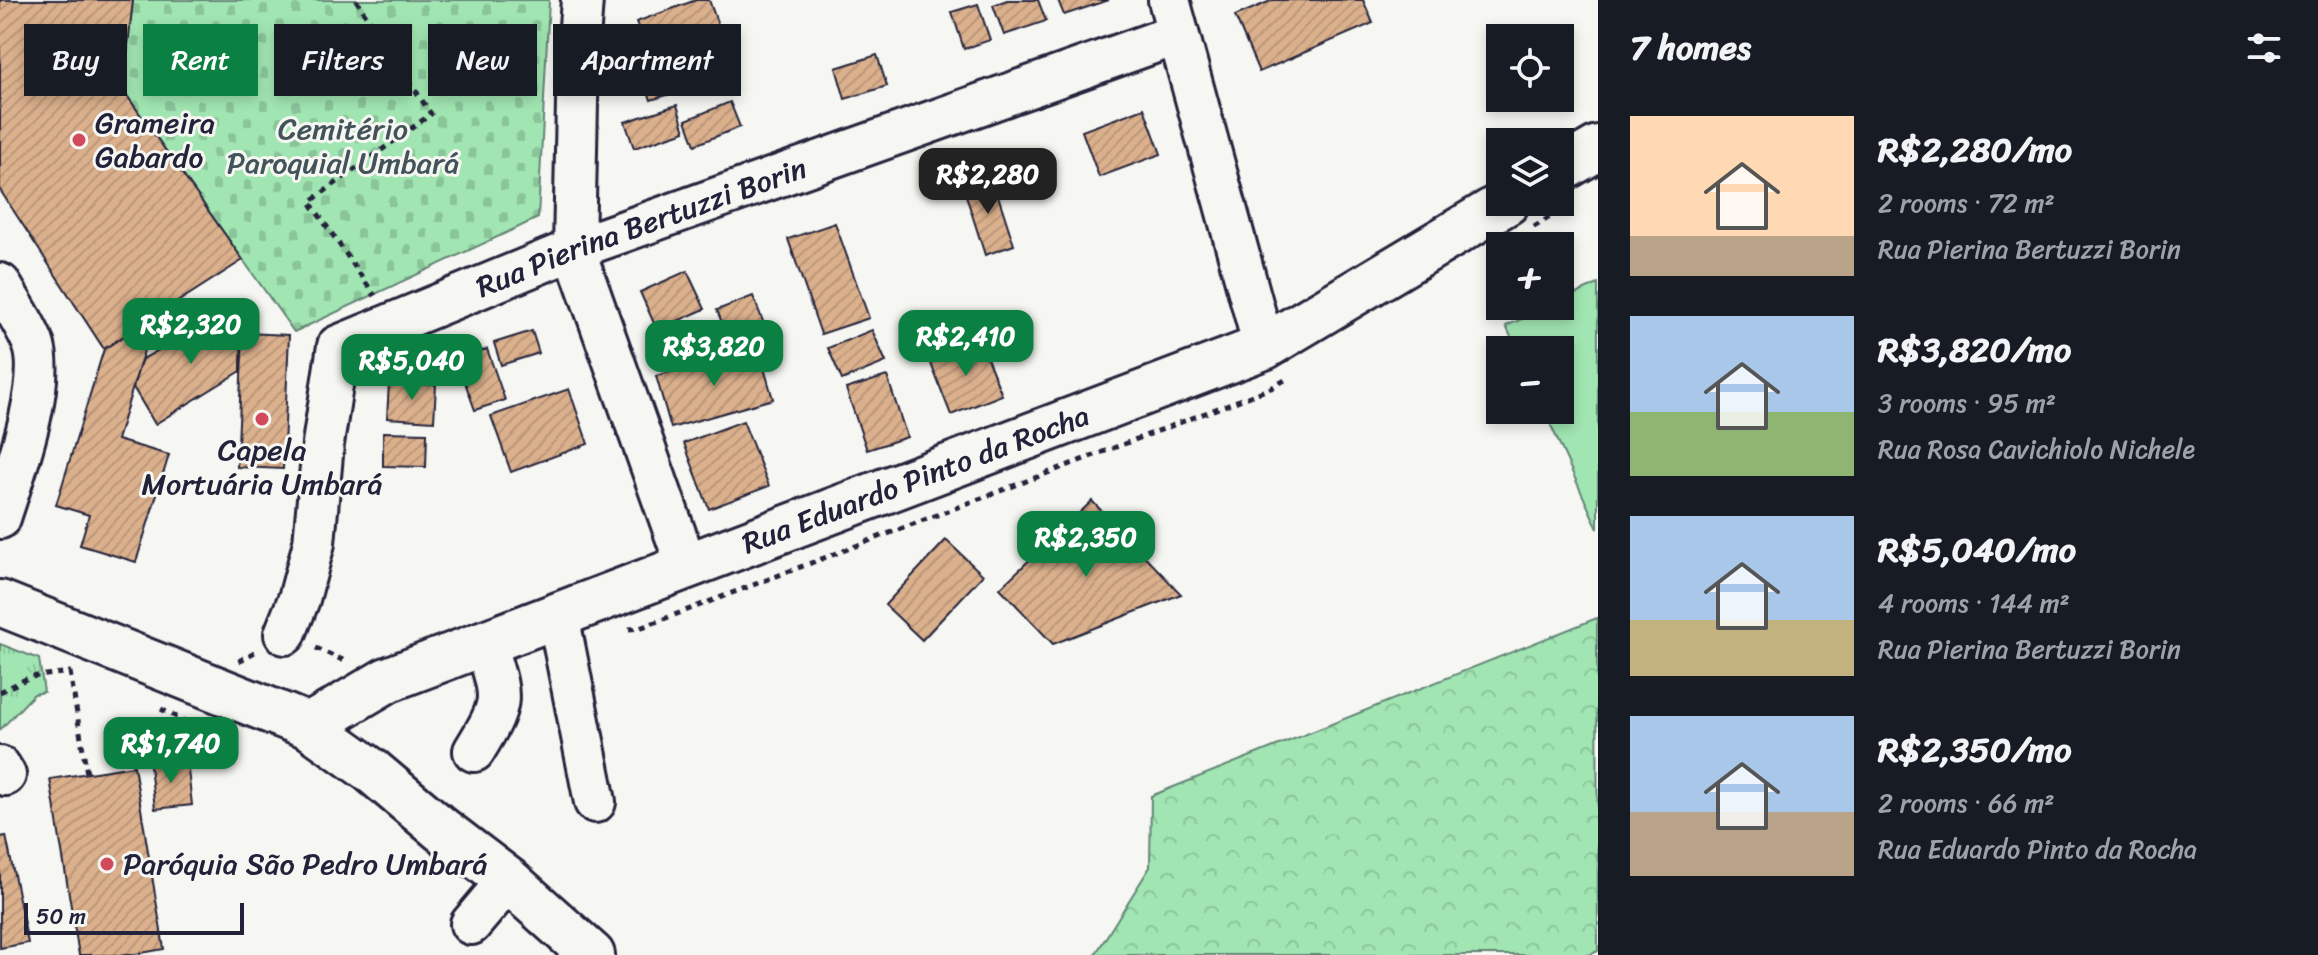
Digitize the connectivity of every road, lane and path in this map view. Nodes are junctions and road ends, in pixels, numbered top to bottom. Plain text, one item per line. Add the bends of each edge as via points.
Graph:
1 (356, 0) edge
2 (582, 0) edge
3 (1174, 17) edge
4 (1598, 148) edge
5 (1574, 176) edge
6 (1518, 216) edge
7 (574, 249) junction
8 (0, 284) edge
9 (394, 324) junction
10 (1264, 347) junction
11 (0, 518) edge
12 (687, 567) junction
13 (0, 603) edge
14 (558, 615) junction
15 (285, 634) joint
16 (485, 643) junction
17 (70, 671) junction
18 (82, 676) dead end
19 (387, 680) junction
20 (0, 692) edge
21 (155, 707) dead end
22 (205, 711) dead end
23 (309, 726) junction
24 (474, 751) dead end
25 (87, 774) dead end
26 (595, 802) dead end
27 (508, 880) junction
28 (471, 924) dead end
29 (592, 955) edge

1 - 9 path via 431,114 310,202
2 - 7 street
3 - 7 street, Rua Pierina Bertuzzi Borin
3 - 10 street
4 - 5 main road
6 - 10 main road, Rua Eduardo Pinto da Rocha
7 - 9 street, Rua Pierina Bertuzzi Borin
7 - 12 street
8 - 11 street via 34,346 36,375
9 - 15 street, Rua Pierina Bertuzzi Borin via 338,346 314,543
10 - 12 main road, Rua Eduardo Pinto da Rocha
12 - 14 main road, Rua Eduardo Pinto da Rocha
13 - 23 main road
14 - 16 main road, Rua Eduardo Pinto da Rocha
14 - 26 street
15 - 19 path
16 - 19 main road, Rua Eduardo Pinto da Rocha
16 - 24 street via 500,695 496,715
17 - 18 path
17 - 20 path via 30,677
17 - 25 path
19 - 23 main road, Rua Eduardo Pinto da Rocha
21 - 22 path via 194,726
23 - 27 main road
27 - 28 street
27 - 29 main road

